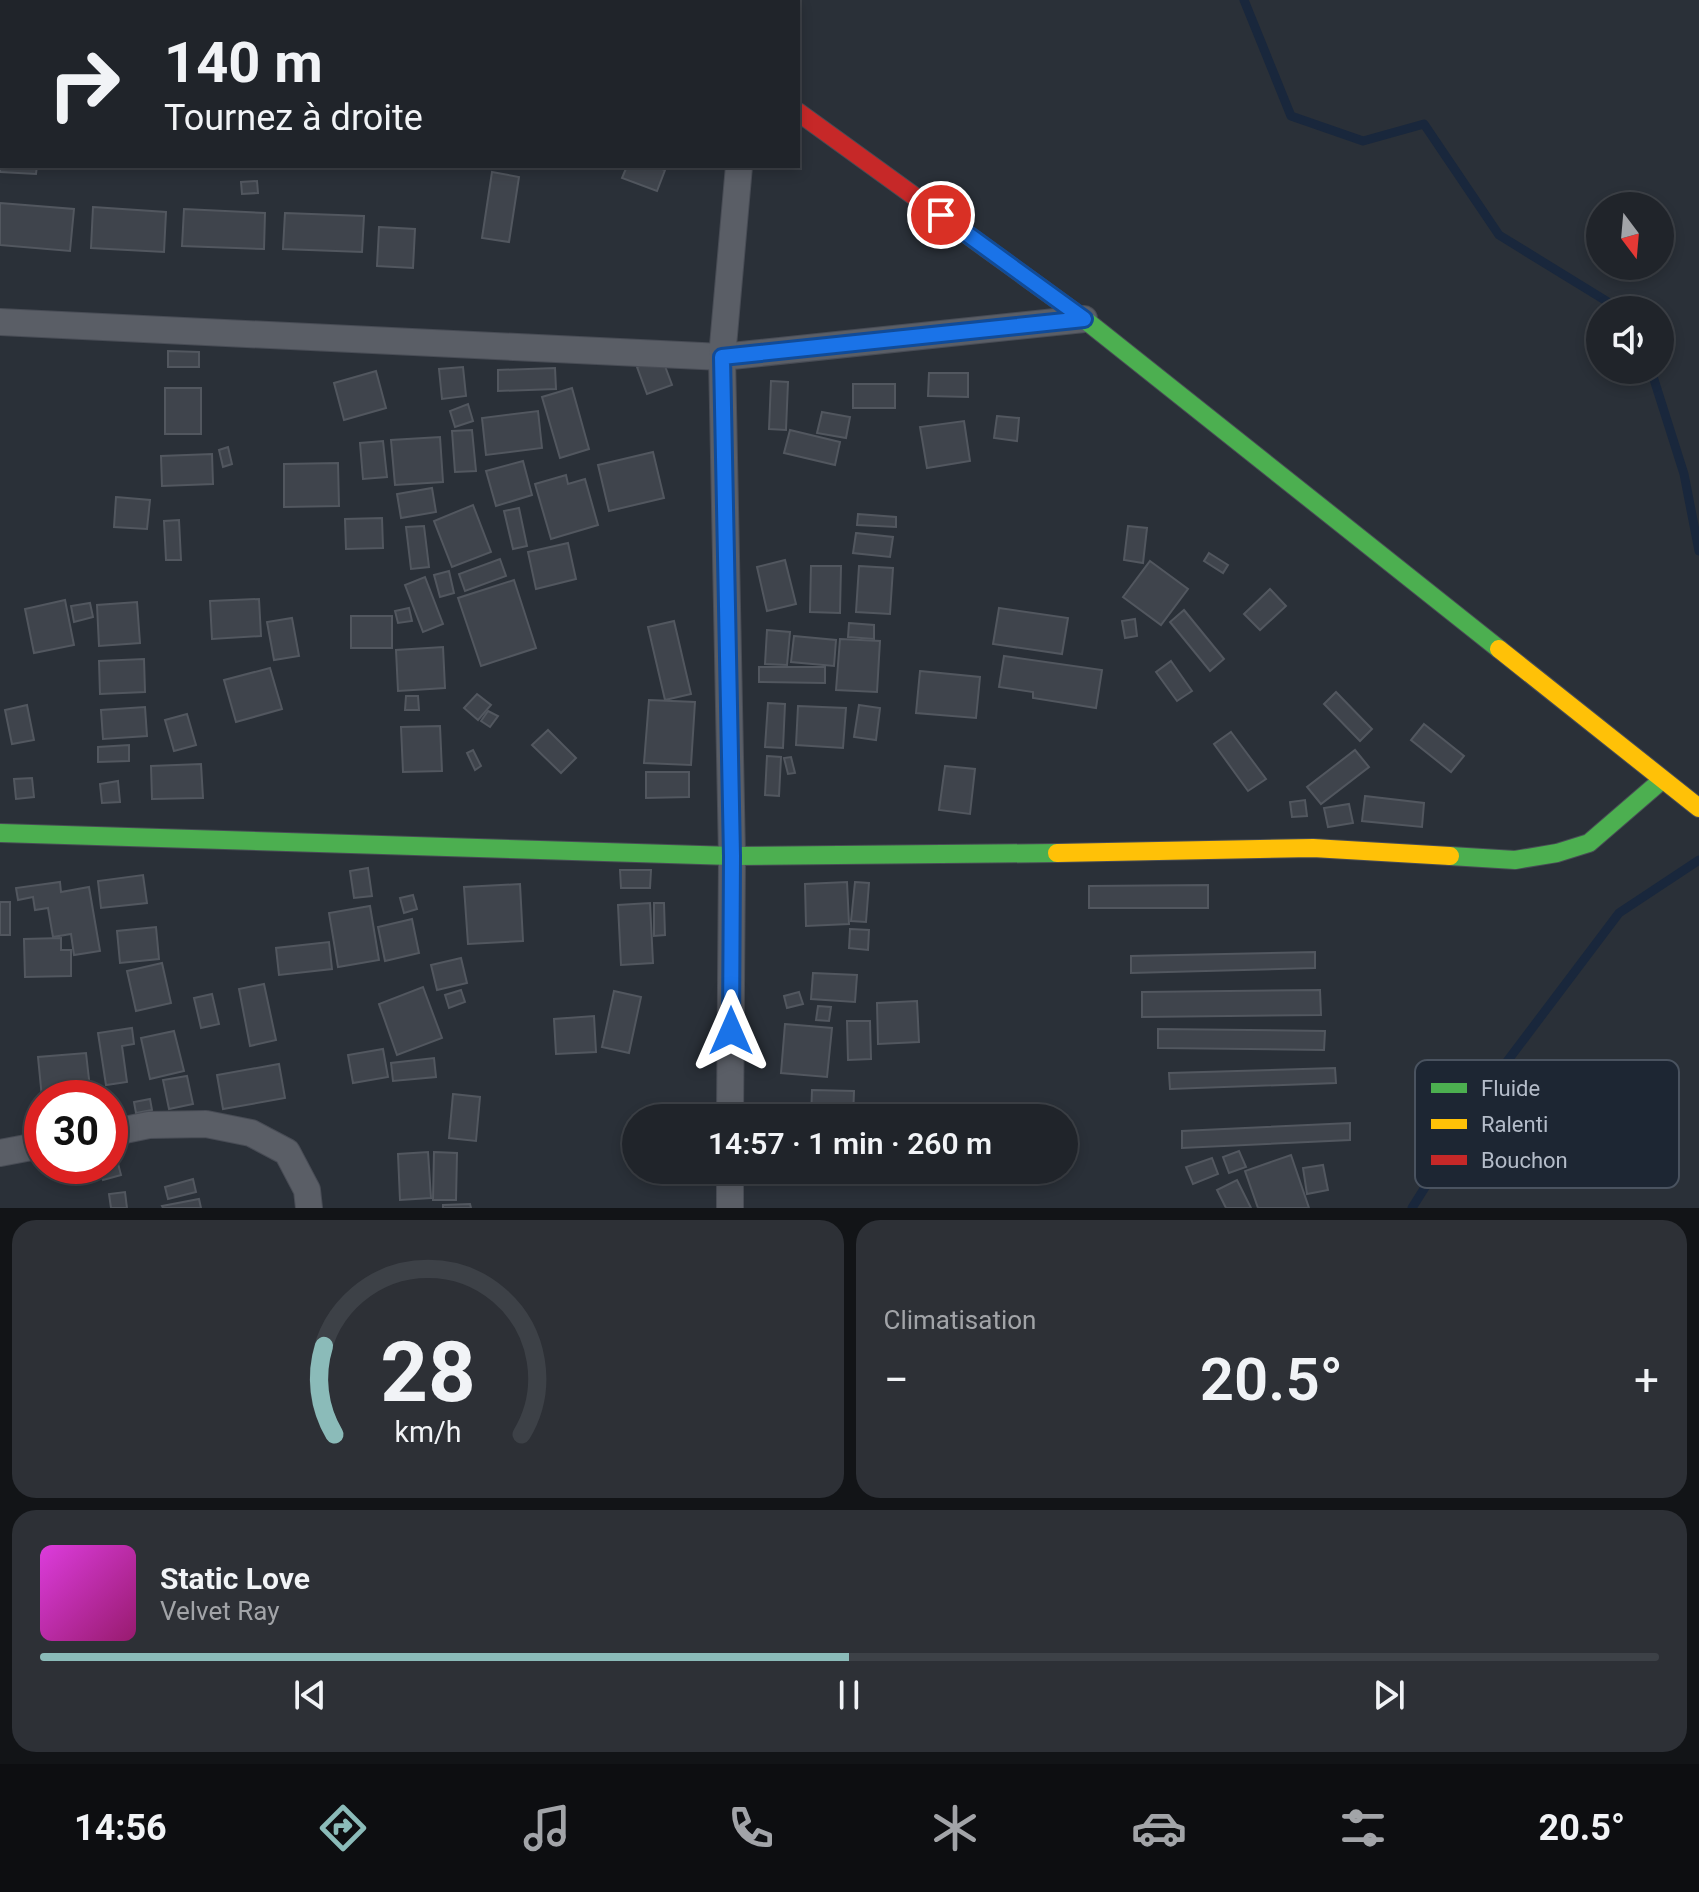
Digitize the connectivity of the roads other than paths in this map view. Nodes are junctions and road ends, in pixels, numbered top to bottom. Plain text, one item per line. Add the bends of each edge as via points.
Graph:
1 (800, 113) edge
2 (739, 168) edge
3 (1084, 319) junction
4 (0, 322) edge
5 (722, 357) junction
6 (1662, 780) junction
7 (1699, 808) edge
8 (0, 833) edge
9 (732, 856) junction
10 (730, 1104) edge
11 (128, 1129) edge
12 (24, 1148) edge
13 (0, 1153) edge
14 (730, 1184) edge
15 (309, 1208) edge
16 (730, 1208) edge

1 - 3 main road
2 - 5 street
3 - 5 street
3 - 6 main road
4 - 5 street
5 - 9 street
6 - 7 main road
6 - 9 main road via 1589,843 1515,860 1313,848
8 - 9 main road
9 - 10 street
11 - 15 street via 206,1124 251,1133 287,1152 307,1190
12 - 13 street
14 - 16 street

